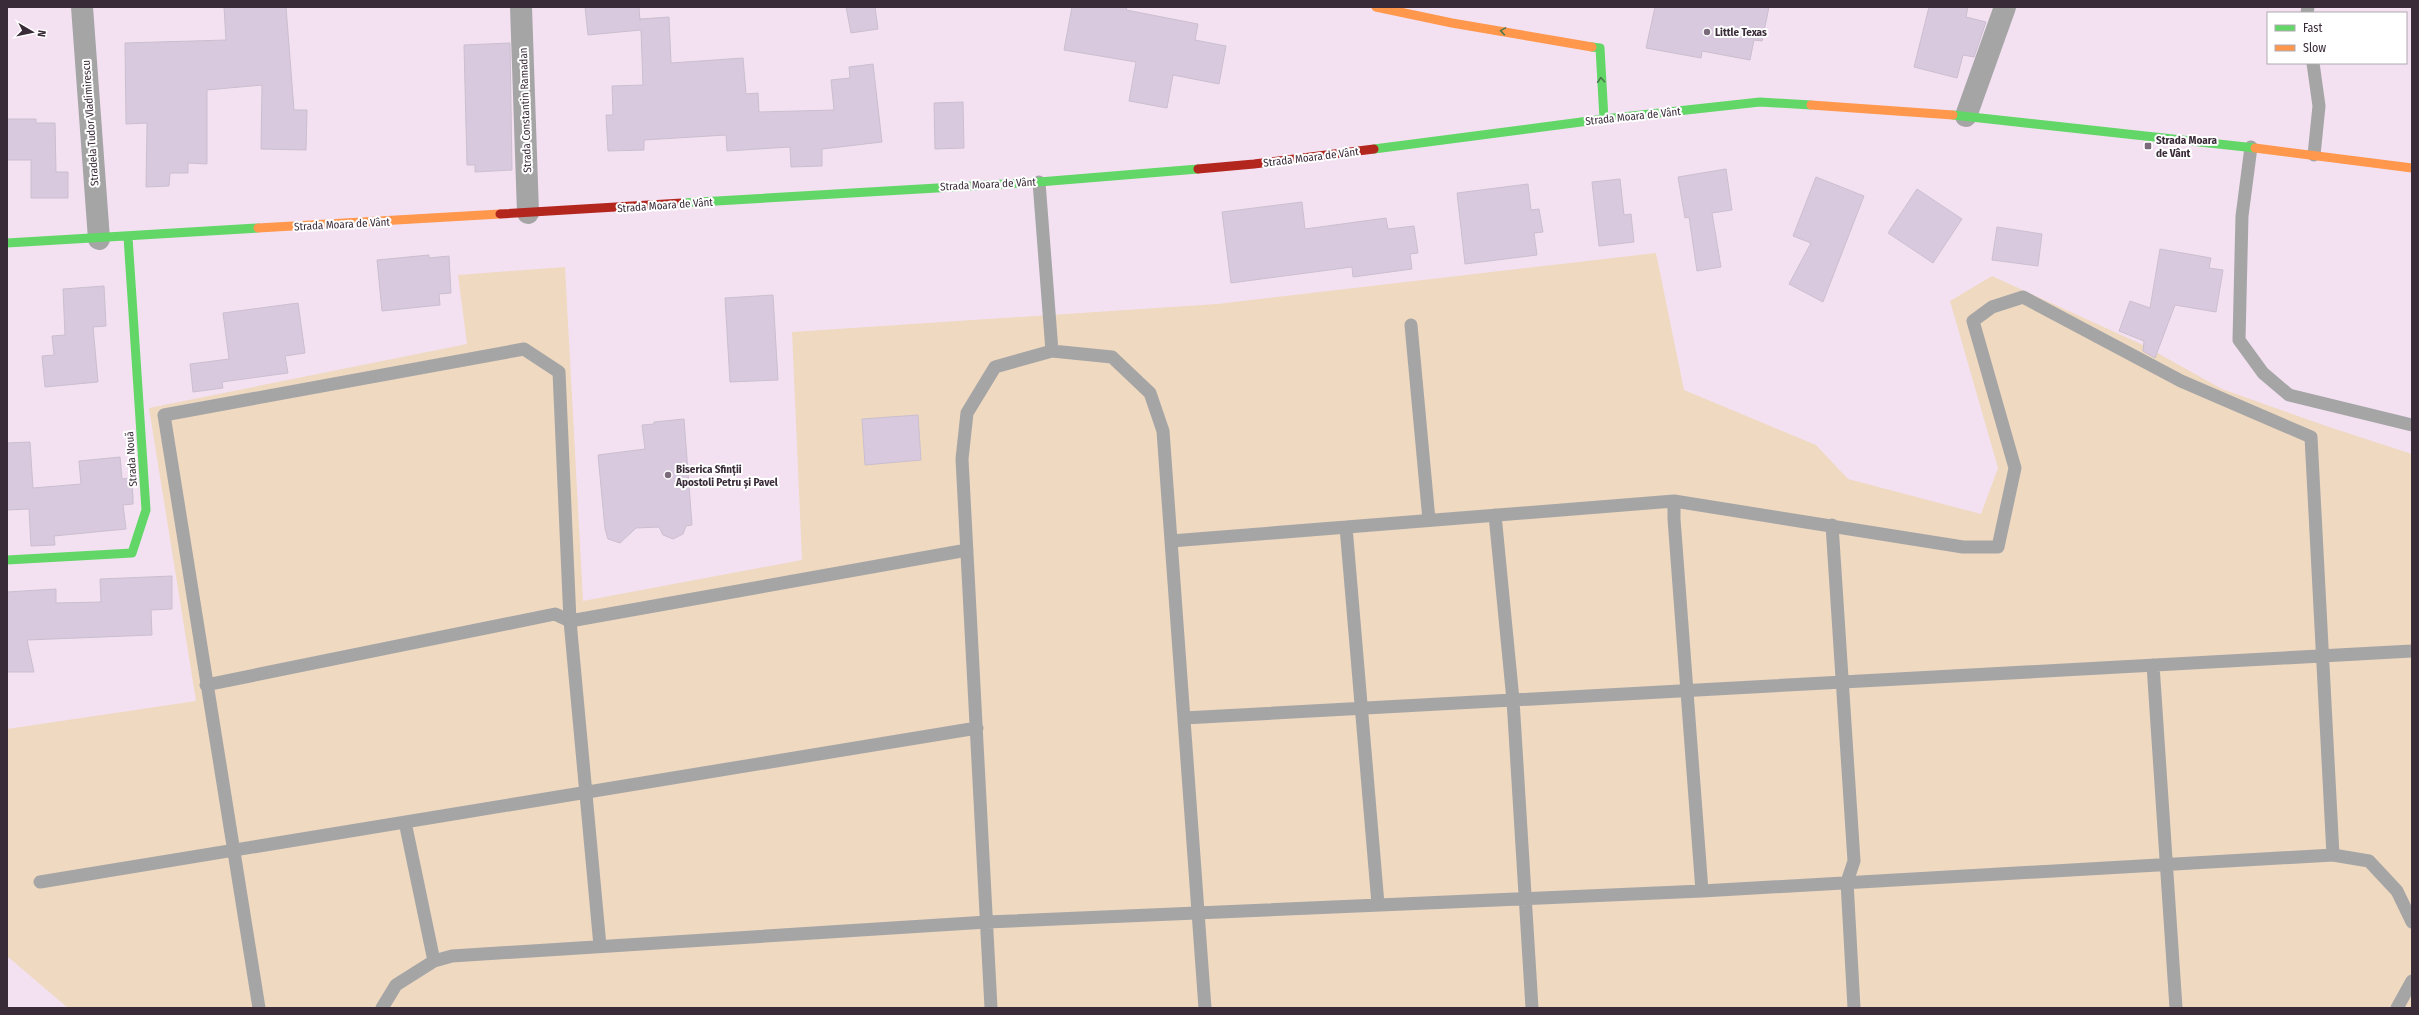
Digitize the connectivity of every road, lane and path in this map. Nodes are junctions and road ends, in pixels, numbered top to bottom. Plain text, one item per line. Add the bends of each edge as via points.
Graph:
1 (82, 7) edge
2 (521, 7) edge
3 (1376, 7) edge
4 (2005, 7) edge
5 (2313, 64) edge
6 (1966, 116) junction
7 (1604, 119) junction
8 (2251, 147) junction
9 (2314, 155) junction
10 (2412, 168) edge
11 (1039, 182) junction
12 (528, 213) junction
13 (128, 237) junction
14 (99, 239) junction
15 (7, 243) edge
16 (1411, 325) dead end
17 (1052, 351) junction
18 (2412, 425) edge
19 (1674, 501) junction
20 (1495, 515) junction
21 (1429, 520) junction
22 (1832, 525) junction
23 (1346, 527) junction
24 (1171, 541) junction
25 (967, 550) junction
26 (7, 560) edge
27 (570, 621) junction
28 (2412, 651) edge
29 (2322, 656) junction
30 (2153, 666) junction
31 (1843, 682) junction
32 (206, 685) junction
33 (1688, 691) junction
34 (1513, 700) junction
35 (1362, 708) junction
36 (1184, 718) junction
37 (977, 728) junction
38 (585, 792) junction
39 (405, 822) junction
40 (235, 850) junction
41 (2333, 855) junction
42 (2167, 864) junction
43 (40, 882) dead end
44 (1847, 882) junction
45 (1702, 891) junction
46 (1527, 897) junction
47 (1378, 904) junction
48 (1198, 911) junction
49 (987, 922) junction
50 (2412, 922) edge
51 (600, 946) junction
52 (434, 961) junction
53 (2412, 981) edge
54 (259, 1008) edge
55 (382, 1008) edge
56 (991, 1008) edge
57 (1205, 1008) edge
58 (1532, 1008) edge
59 (1854, 1008) edge
60 (2176, 1008) edge
61 (2397, 1008) edge

1 - 14 street, Stradela Tudor Vladimirescu
2 - 12 street, Strada Constantin Ramadan
7 -> 3 main road via 1600,48 1452,23
4 - 6 street
5 - 9 lane via 2319,106
6 - 7 main road, Strada Moara de Vânt via 1760,102
6 - 8 main road, Strada Moara de Vânt
7 - 11 main road, Strada Moara de Vânt via 1254,164
8 - 9 main road, Strada Moara de Vânt
8 - 18 lane via 2242,216 2239,340 2263,373 2289,395
9 - 10 main road, Strada Moara de Vânt
11 - 12 main road, Strada Moara de Vânt
11 - 17 lane
12 - 13 main road, Strada Moara de Vânt
13 - 14 main road, Strada Moara de Vânt
13 - 26 main road, Strada Nouă via 146,510 132,553
14 - 15 main road, Strada Moara de Vânt
16 - 21 lane
17 - 24 lane via 1112,357 1150,393 1163,431
17 - 25 lane via 995,367 967,413 962,459
19 - 20 lane
19 - 22 lane
19 - 33 lane
20 - 21 lane
20 - 34 lane
21 - 23 lane
22 - 29 lane via 1963,547 1998,547 2015,468 1973,321 1992,306 2023,297 2181,381 2311,437
22 - 31 lane
23 - 24 lane
23 - 35 lane
24 - 36 lane
25 - 27 lane
25 - 37 lane
27 - 32 lane via 555,614
27 - 32 lane via 559,372 524,349 164,415
27 - 38 lane
28 - 29 lane
29 - 30 lane
29 - 41 lane
30 - 31 lane
30 - 42 lane
31 - 33 lane
31 - 44 lane via 1854,861
32 - 40 lane
33 - 34 lane
33 - 45 lane
34 - 35 lane
34 - 46 lane
35 - 36 lane
35 - 47 lane
36 - 48 lane
37 - 38 lane
37 - 49 lane
38 - 39 lane
38 - 51 lane
39 - 40 lane
39 - 52 lane
40 - 43 lane
40 - 54 lane
41 - 42 lane
41 - 50 lane via 2369,861 2397,891
42 - 44 lane
42 - 60 lane
44 - 45 lane
44 - 59 lane
45 - 46 lane
46 - 47 lane
46 - 58 lane
47 - 48 lane
48 - 49 lane
48 - 57 lane
49 - 51 lane
49 - 56 lane
51 - 52 lane via 452,956
52 - 55 lane via 396,985
53 - 61 lane

